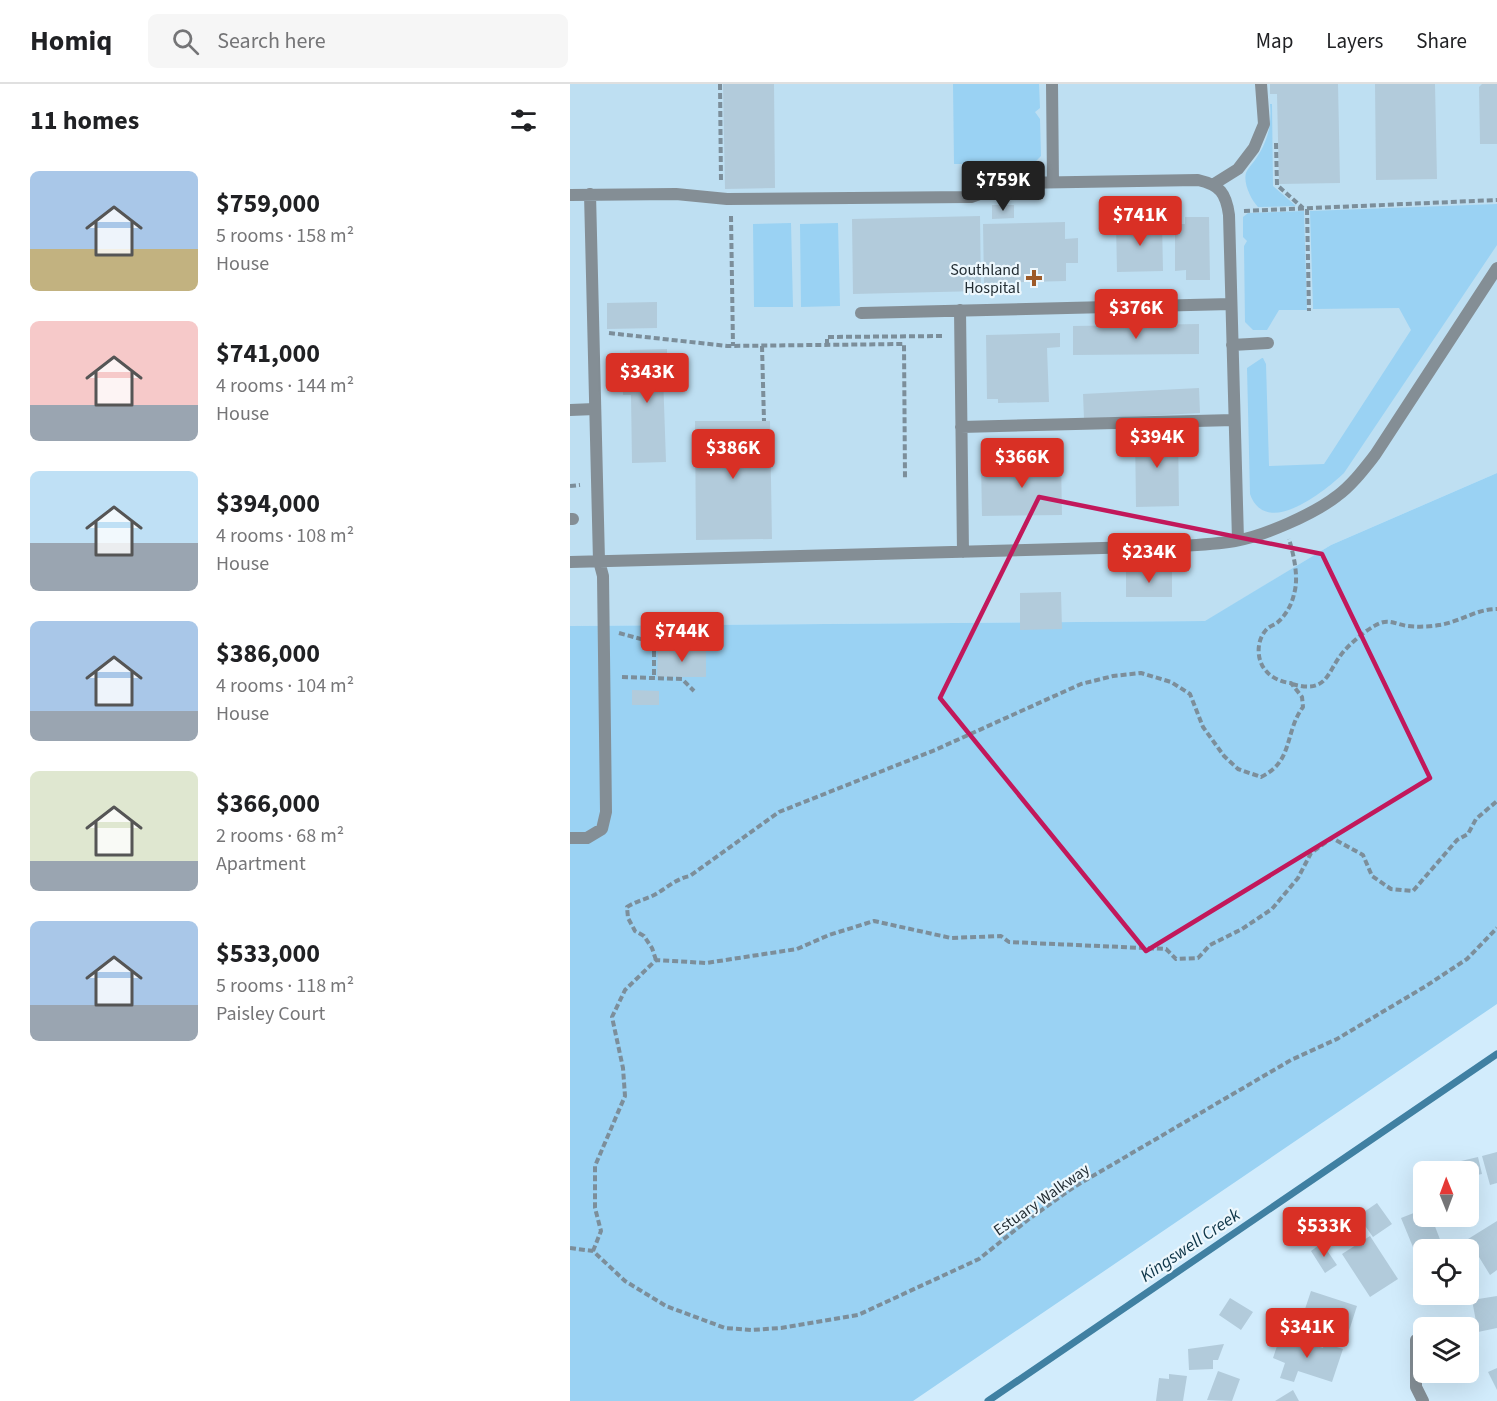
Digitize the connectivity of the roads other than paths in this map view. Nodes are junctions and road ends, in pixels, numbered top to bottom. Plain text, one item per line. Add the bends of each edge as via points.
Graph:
1 (1052, 84) edge
2 (1261, 84) edge
3 (1053, 182) junction
4 (1214, 184) junction
5 (590, 194) junction
6 (570, 195) edge
7 (1497, 268) edge
8 (1231, 304) junction
9 (960, 310) junction
10 (861, 313) dead end
11 (1268, 343) dead end
12 (1232, 345) junction
13 (595, 409) junction
14 (570, 410) edge
15 (1234, 420) junction
16 (961, 427) junction
17 (1238, 540) junction
18 (963, 552) junction
19 (599, 561) junction
20 (570, 562) edge
21 (570, 838) edge
22 (1416, 1383) edge
23 (1423, 1401) edge

1 - 3 street
2 - 4 street via 1264,124 1254,148 1239,169
3 - 4 street via 1198,180
3 - 5 street via 1010,183 971,197 727,200
4 - 8 street via 1226,199 1229,212
5 - 6 street
5 - 13 street
7 - 17 street via 1368,463 1338,495 1312,512
8 - 9 street
8 - 12 street
9 - 10 street
9 - 16 street
11 - 12 street
12 - 15 street
13 - 14 street
13 - 19 street
15 - 16 street
15 - 17 street
16 - 18 street
17 - 18 street via 1179,546
18 - 19 street
19 - 20 street
19 - 21 street via 603,576 606,812 602,829 587,838
22 - 23 street

